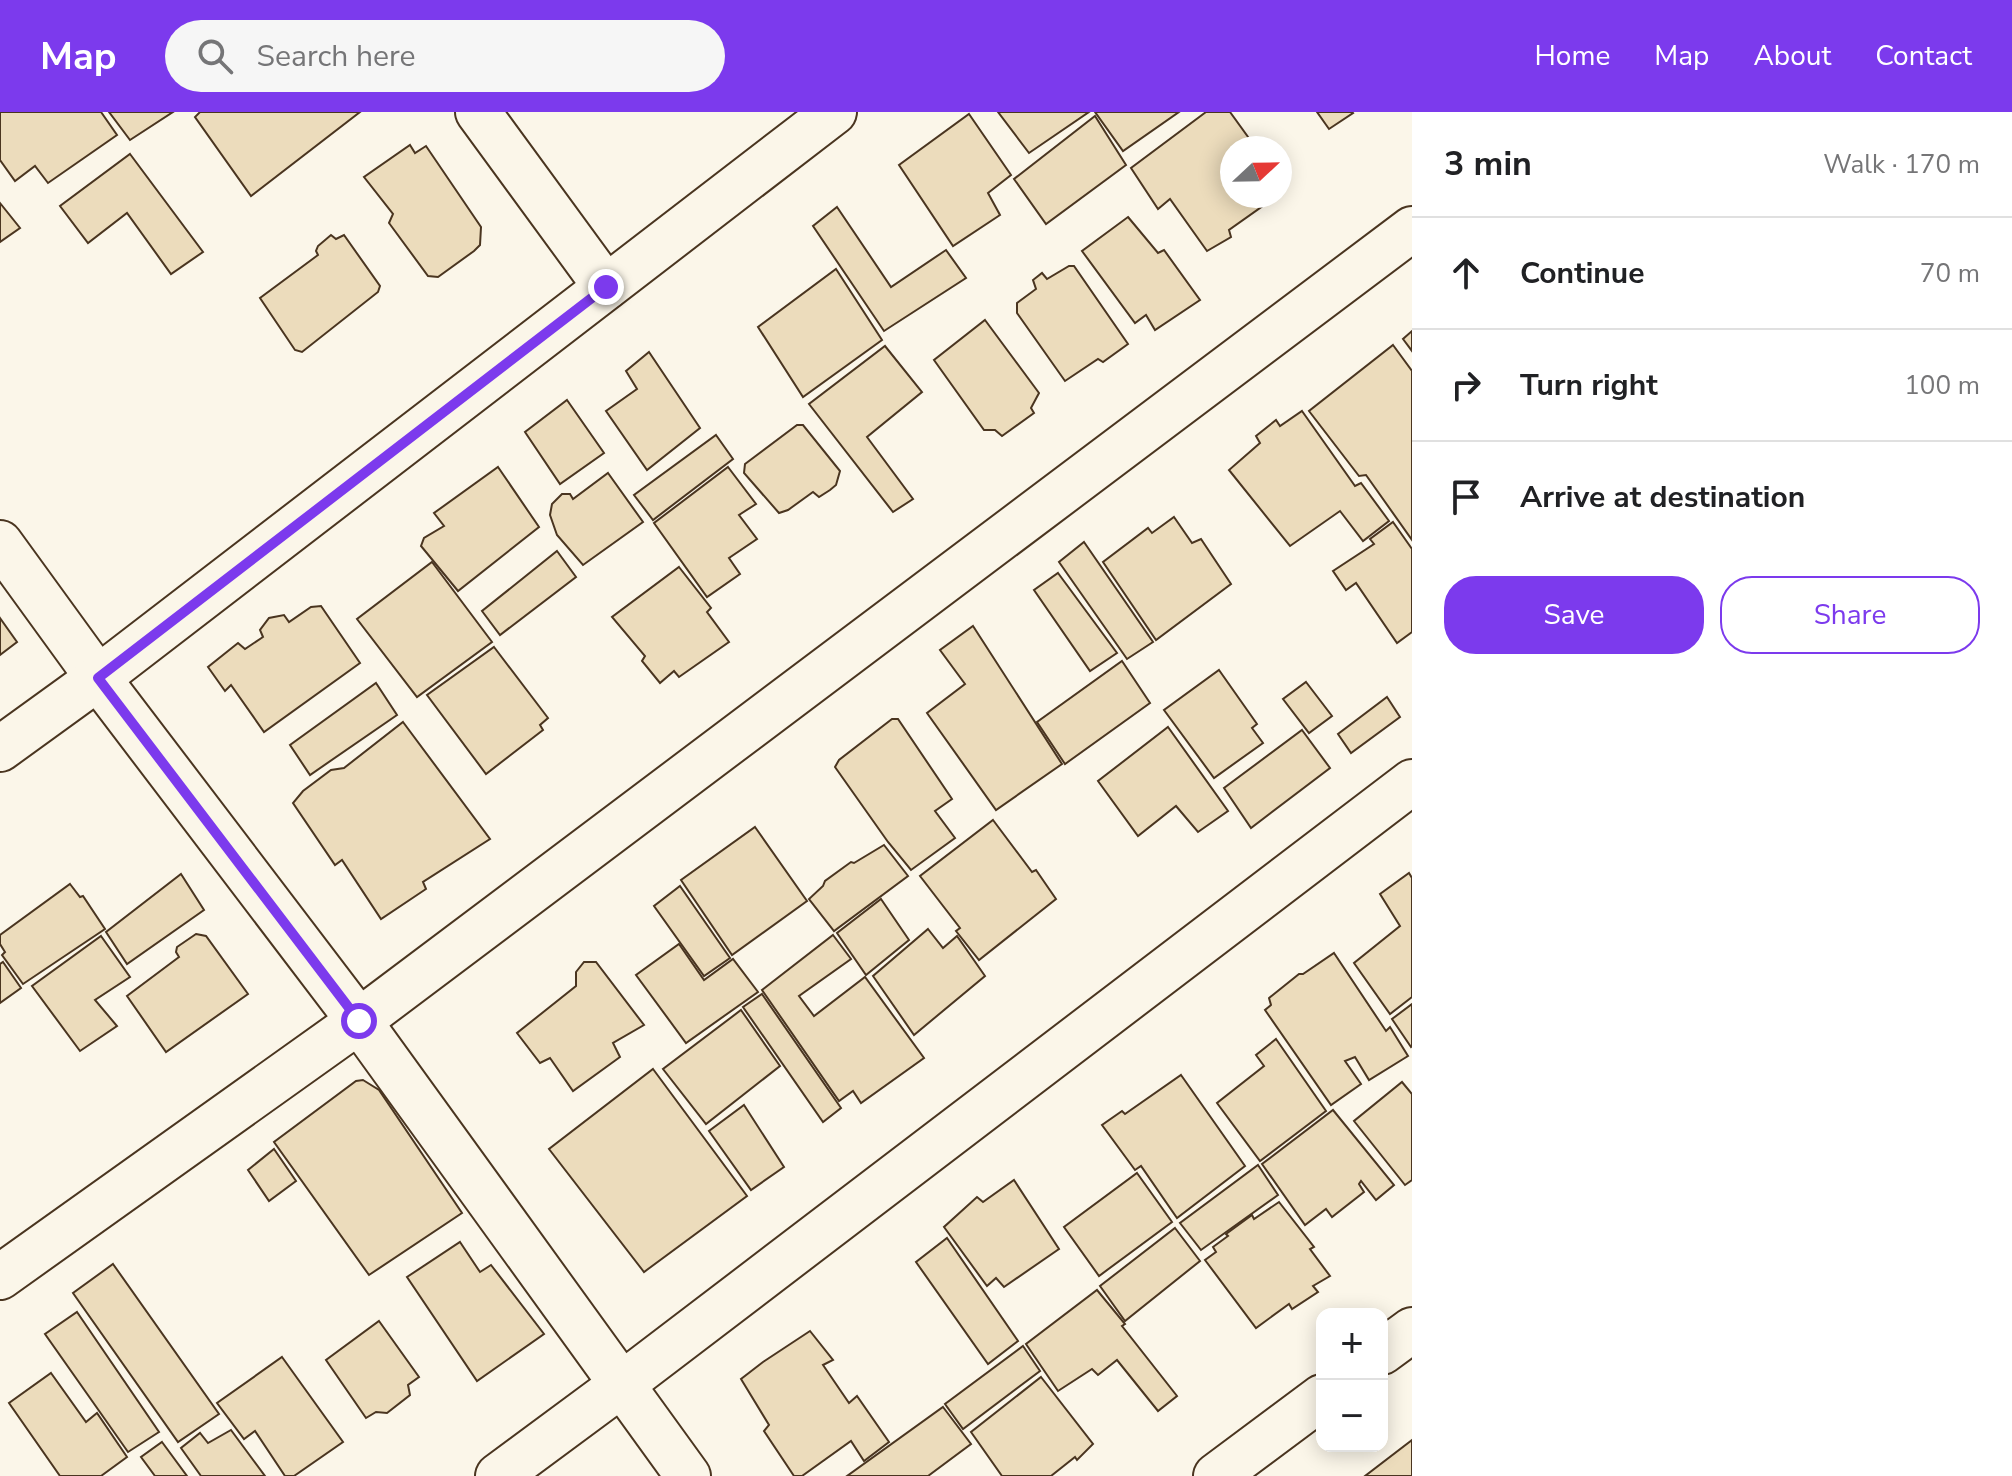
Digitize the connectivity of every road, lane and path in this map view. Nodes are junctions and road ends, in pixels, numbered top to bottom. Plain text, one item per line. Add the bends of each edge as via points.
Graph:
1 (478, 112) edge
2 (834, 112) edge
3 (1412, 229) edge
4 (606, 287) junction
5 (0, 543) edge
6 (98, 678) junction
7 (0, 749) edge
8 (1412, 782) edge
9 (359, 1021) junction
10 (0, 1277) edge
11 (1412, 1330) edge
12 (1388, 1348) edge
13 (621, 1385) junction
14 (1316, 1401) edge
15 (498, 1476) edge
16 (688, 1476) edge
17 (1216, 1476) edge

1 - 4 street
2 - 4 street
3 - 9 street
4 - 6 street
5 - 6 street
6 - 7 street
6 - 9 street
8 - 13 street
9 - 10 street
9 - 13 street
11 - 12 street
13 - 15 street
13 - 16 street
14 - 17 street

